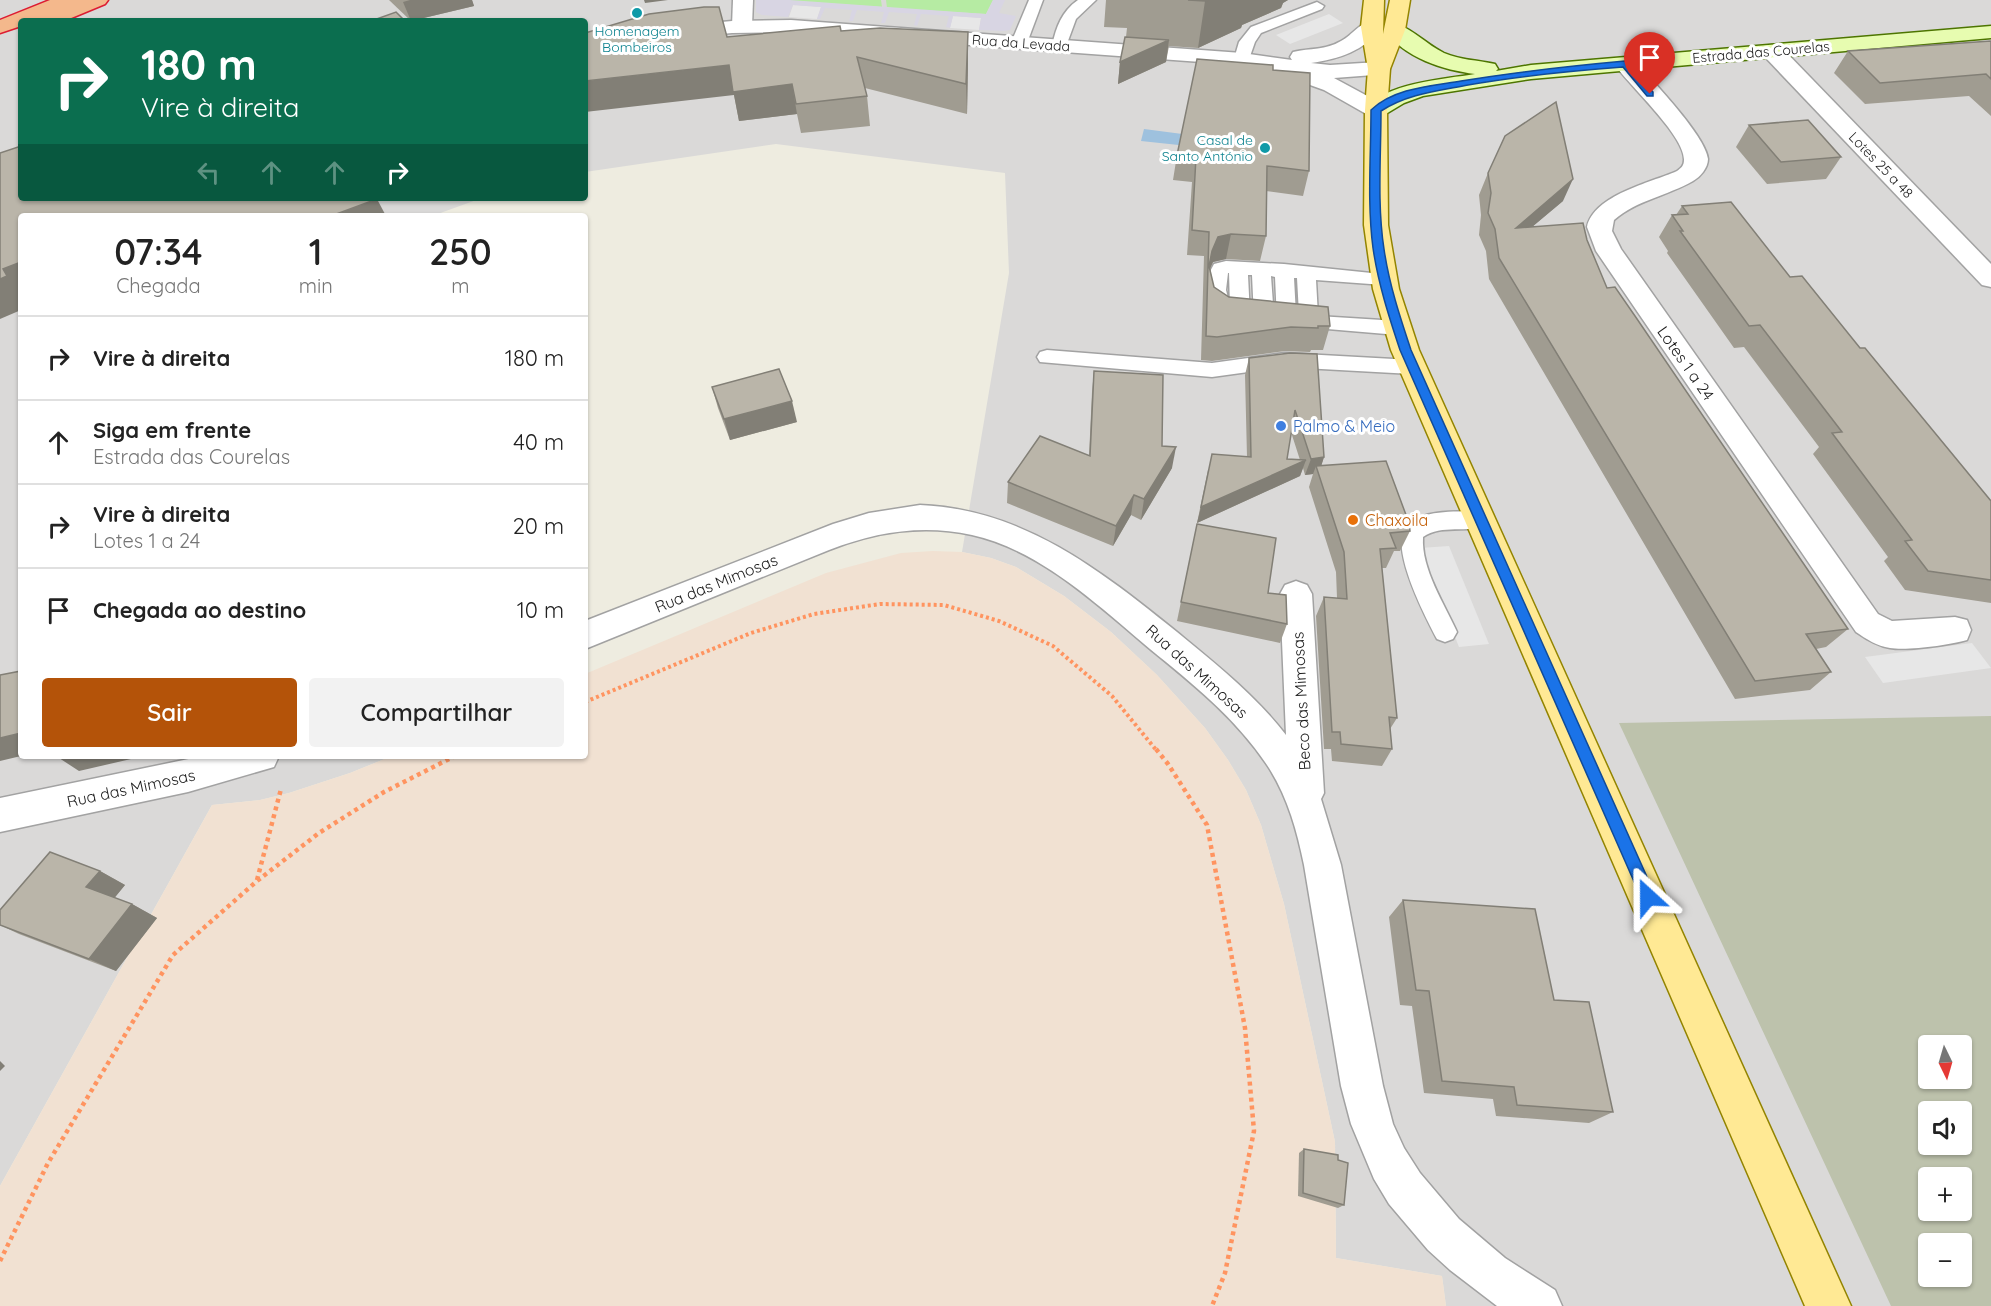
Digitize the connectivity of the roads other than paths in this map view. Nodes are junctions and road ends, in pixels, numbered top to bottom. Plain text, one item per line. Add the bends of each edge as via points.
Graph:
1 (68, 0) edge
2 (98, 0) edge
3 (743, 0) edge
4 (1036, 0) edge
5 (1089, 0) edge
6 (1374, 0) edge
7 (1400, 0) edge
8 (1317, 6) dead end
9 (23, 18) edge
10 (54, 18) edge
11 (18, 20) edge
12 (742, 26) junction
13 (0, 27) edge
14 (1371, 27) junction
15 (1395, 30) junction
16 (1991, 32) edge
17 (18, 33) edge
18 (661, 34) edge
19 (0, 40) edge
20 (1019, 43) junction
21 (1060, 46) junction
22 (1772, 51) junction
23 (1242, 59) junction
24 (1625, 64) junction
25 (1379, 69) junction
26 (1530, 72) junction
27 (1456, 83) junction
28 (1376, 110) junction
29 (1261, 269) junction
30 (1284, 270) junction
31 (1306, 272) junction
32 (1384, 279) junction
33 (1991, 279) edge
34 (1264, 318) junction
35 (1287, 320) junction
36 (1309, 321) junction
37 (1398, 328) junction
38 (1047, 357) dead end
39 (1412, 367) junction
40 (1482, 519) junction
41 (1296, 594) dead end
42 (1956, 630) dead end
43 (1445, 632) dead end
44 (588, 635) edge
45 (273, 767) edge
46 (1307, 807) junction
47 (0, 815) edge
48 (1539, 1306) edge
49 (1828, 1306) edge

1 - 9 highway
2 - 10 highway
3 - 12 street
4 - 20 lane
5 - 21 lane via 1068,18
6 - 14 main road
7 - 15 main road
8 - 23 lane via 1256,30
11 - 13 highway
12 - 18 street, Rua da Levada
12 - 20 street, Rua da Levada via 791,26
14 - 23 street via 1354,44 1332,53
14 - 25 main road
15 - 25 main road
15 - 26 main road via 1425,54 1447,63
16 - 22 main road, Estrada das Courelas
17 - 19 highway
20 - 21 street, Rua da Levada
21 - 23 street, Rua da Levada
22 - 24 main road, Estrada das Courelas
22 - 33 street, Lotes 25 a 48
23 - 25 street via 1321,71
23 - 28 street via 1323,81
24 - 26 main road, Estrada das Courelas
24 - 42 street, Lotes 1 a 24 via 1685,136 1697,159 1685,176 1621,204 1604,216 1600,231 1609,251 1867,623 1892,635
25 - 27 main road via 1412,80
25 - 28 main road
26 - 27 main road
27 - 28 main road via 1411,93
28 - 32 main road via 1376,225
29 - 30 lane
29 - 34 lane
29 - 34 lane via 1226,267 1219,271 1218,303 1224,312
30 - 31 lane
30 - 35 lane
31 - 32 lane
31 - 36 lane
32 - 37 main road
34 - 35 lane
35 - 36 lane
36 - 37 lane
37 - 39 main road
38 - 39 lane via 1212,370 1285,360
39 - 40 main road
40 - 43 lane via 1435,523 1412,534 1415,558
40 - 49 main road
41 - 46 street, Beco das Mimosas
44 - 46 street, Rua das Mimosas via 863,527 924,517 979,525 1015,537 1066,564 1212,681 1269,741 1293,776
45 - 47 street, Rua das Mimosas via 200,773
46 - 48 street, Rua das Mimosas via 1322,857 1358,1065 1378,1140 1402,1185 1438,1229 1514,1291

